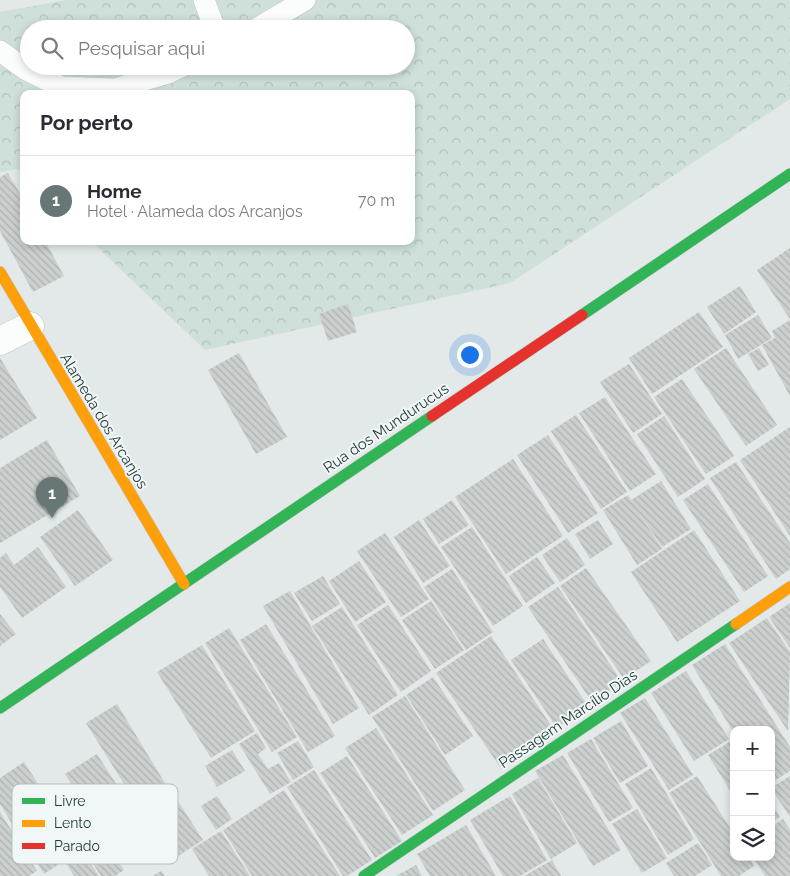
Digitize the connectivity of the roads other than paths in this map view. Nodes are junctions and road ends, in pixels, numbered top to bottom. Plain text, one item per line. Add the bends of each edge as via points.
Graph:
1 (204, 0) edge
2 (305, 0) edge
3 (212, 20) edge
4 (271, 20) edge
5 (0, 51) edge
6 (20, 65) edge
7 (37, 75) edge
8 (161, 75) edge
9 (790, 174) edge
10 (0, 272) edge
11 (30, 326) junction
12 (0, 341) edge
13 (184, 584) junction
14 (790, 587) edge
15 (0, 708) edge
16 (364, 876) edge

1 - 3 lane
2 - 4 lane
5 - 6 lane
7 - 8 lane via 62,87 115,89
9 - 13 street, Rua dos Mundurucus
10 - 11 street, Alameda dos Arcanjos
11 - 12 street
11 - 13 street, Alameda dos Arcanjos
13 - 15 street, Rua dos Mundurucus
14 - 16 street, Passagem Marcílio Dias

